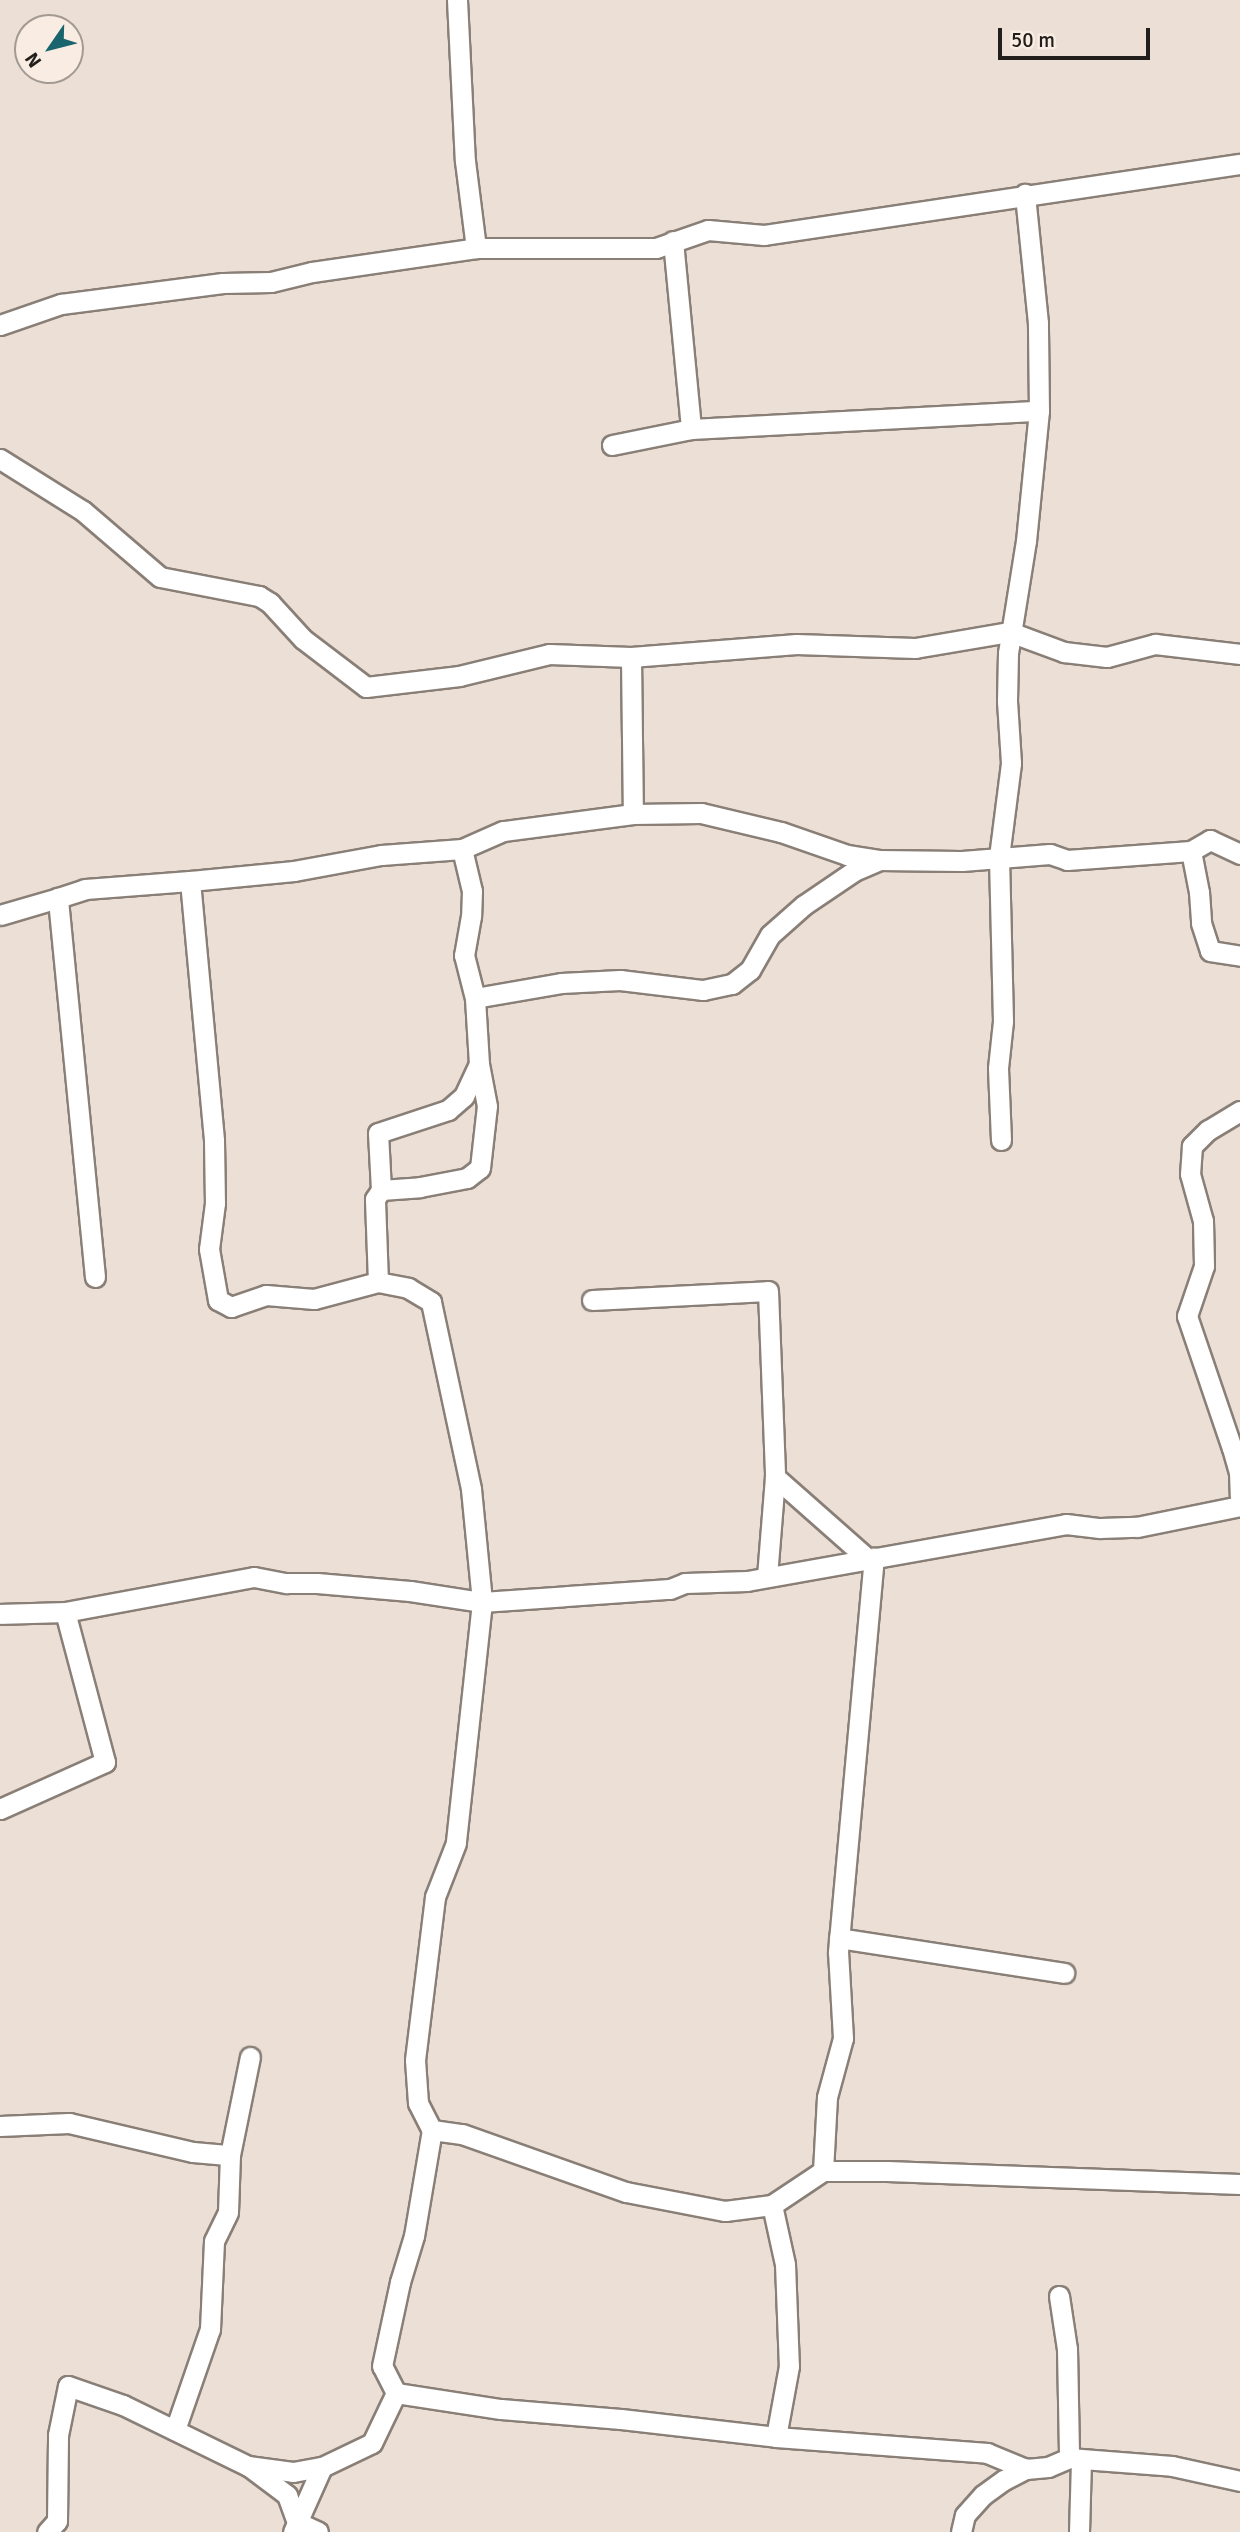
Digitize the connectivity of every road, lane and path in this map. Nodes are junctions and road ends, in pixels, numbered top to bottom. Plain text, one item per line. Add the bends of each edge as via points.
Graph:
1 (457, 0) edge
2 (1240, 164) edge
3 (1025, 194) junction
4 (673, 242) junction
5 (476, 248) junction
6 (0, 325) edge
7 (1039, 411) junction
8 (691, 429) junction
9 (612, 444) dead end
10 (0, 458) edge
11 (1010, 632) junction
12 (1240, 654) edge
13 (631, 657) junction
14 (633, 814) junction
15 (462, 849) junction
16 (1191, 851) junction
17 (1240, 854) edge
18 (999, 857) junction
19 (879, 860) junction
20 (190, 881) junction
21 (58, 898) junction
22 (0, 915) edge
23 (1240, 956) edge
24 (475, 998) junction
25 (479, 1064) junction
26 (1240, 1111) edge
27 (1001, 1140) dead end
28 (381, 1190) junction
29 (95, 1277) dead end
30 (378, 1282) junction
31 (592, 1300) dead end
32 (775, 1477) junction
33 (1240, 1496) edge
34 (1240, 1506) edge
35 (871, 1558) junction
36 (767, 1576) junction
37 (482, 1602) junction
38 (65, 1612) junction
39 (0, 1614) edge
40 (0, 1809) edge
41 (839, 1938) junction
42 (1064, 1973) dead end
43 (250, 2057) dead end
44 (0, 2126) edge
45 (432, 2130) junction
46 (230, 2155) junction
47 (823, 2171) junction
48 (1240, 2184) edge
49 (772, 2205) junction
50 (1059, 2297) dead end
51 (396, 2392) junction
52 (175, 2430) junction
53 (776, 2437) junction
54 (1075, 2459) junction
55 (248, 2466) junction
56 (322, 2467) junction
57 (1026, 2469) junction
58 (1240, 2481) edge
59 (295, 2527) edge
60 (47, 2532) edge
61 (318, 2532) edge
62 (961, 2532) edge
63 (1079, 2532) edge

1 - 5 street via 465,161
2 - 3 street
3 - 4 street via 764,235 708,230
3 - 7 street via 1038,323
4 - 5 street via 640,250
4 - 8 street
5 - 6 street via 271,282 223,283 61,304
7 - 8 street
7 - 11 street via 1026,541
8 - 9 street
10 - 13 street via 83,511 160,577 259,596 303,639 366,687 459,676 549,654
11 - 12 street via 1064,652 1107,657 1155,644
11 - 13 street via 915,648 796,644
11 - 18 street via 1007,701 1011,764
13 - 14 street
14 - 15 street via 503,831
14 - 19 street via 701,813
15 - 20 street via 381,855 294,871
15 - 24 street via 472,891 464,955
16 - 17 street via 1210,841
16 - 18 street via 1067,860 1050,854
16 - 23 street via 1201,923 1210,951
18 - 19 street
18 - 27 street
19 - 24 street via 804,905 770,935 750,970 732,984 703,990 620,980 561,983
20 - 21 street via 85,889
20 - 30 street via 215,1141 209,1249 218,1300 231,1307 266,1296 314,1299
21 - 22 street
21 - 29 street
24 - 25 street
25 - 28 street via 464,1096 448,1110 378,1133
25 - 28 street via 487,1106 480,1168 467,1178
26 - 33 street via 1208,1130 1192,1146 1190,1174 1203,1221 1204,1266 1187,1316 1230,1441
28 - 30 street via 374,1199
30 - 37 street via 408,1288 431,1302 471,1489
31 - 32 street via 768,1291
32 - 35 street
32 - 36 street
34 - 35 street via 1137,1527 1066,1524
35 - 36 street
35 - 41 street
36 - 37 street via 734,1582 696,1581 670,1589
37 - 38 street via 254,1577
37 - 45 street via 456,1843 435,1897 415,2060 418,2104
38 - 39 street
38 - 40 street via 105,1762
41 - 42 street
41 - 47 street via 843,2038 827,2097
43 - 46 street
44 - 46 street via 69,2123 193,2152
45 - 49 street via 462,2134 626,2192 725,2211
45 - 51 street via 414,2236 382,2367
46 - 52 street via 228,2212 214,2241 210,2329
47 - 48 street
47 - 49 street
49 - 53 street via 785,2264 789,2366
50 - 54 street
51 - 53 street via 501,2409
51 - 56 street via 372,2443
52 - 55 street
52 - 60 street via 68,2386 58,2435 57,2521
53 - 57 street via 987,2453
54 - 57 street
54 - 58 street via 1172,2466
54 - 63 street
55 - 56 street via 293,2472
55 - 59 street via 287,2495
56 - 59 street
57 - 62 street via 983,2495 965,2515
59 - 61 street

